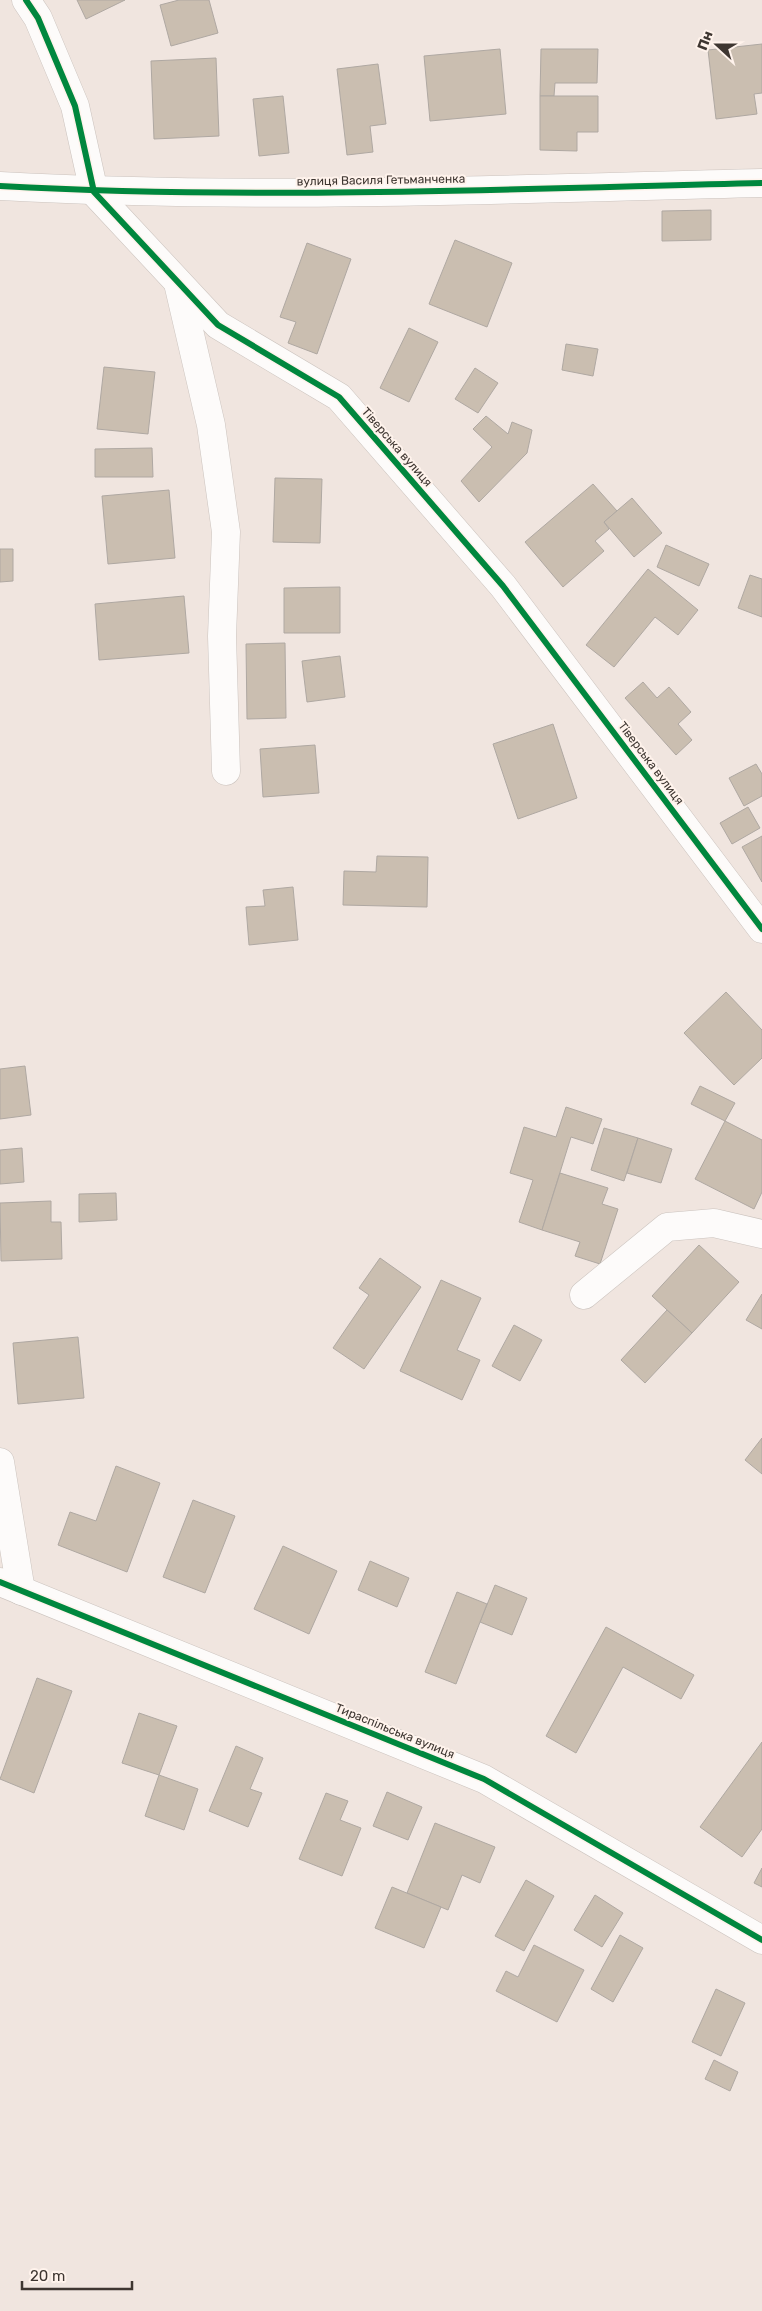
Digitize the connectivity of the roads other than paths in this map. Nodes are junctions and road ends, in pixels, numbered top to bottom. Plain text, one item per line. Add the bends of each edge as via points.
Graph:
1 (26, 0) edge
2 (762, 183) edge
3 (0, 186) edge
4 (94, 192) junction
5 (177, 281) junction
6 (226, 771) dead end
7 (762, 929) edge
8 (762, 1234) edge
9 (584, 1295) dead end
10 (0, 1462) edge
11 (10, 1586) edge
12 (762, 1940) edge

1 - 4 street via 38,18 75,106
2 - 4 street, вулиця Василя Гетьманченка via 270,194
3 - 4 street, вулиця Василя Гетьманченка
4 - 5 street, Тіверська вулиця
5 - 6 street via 211,425 226,532 222,636
5 - 7 street, Тіверська вулиця via 218,325 339,397 503,586
8 - 9 street via 714,1223 667,1227
10 - 11 street
11 - 12 street, Тираспільська вулиця via 484,1779

